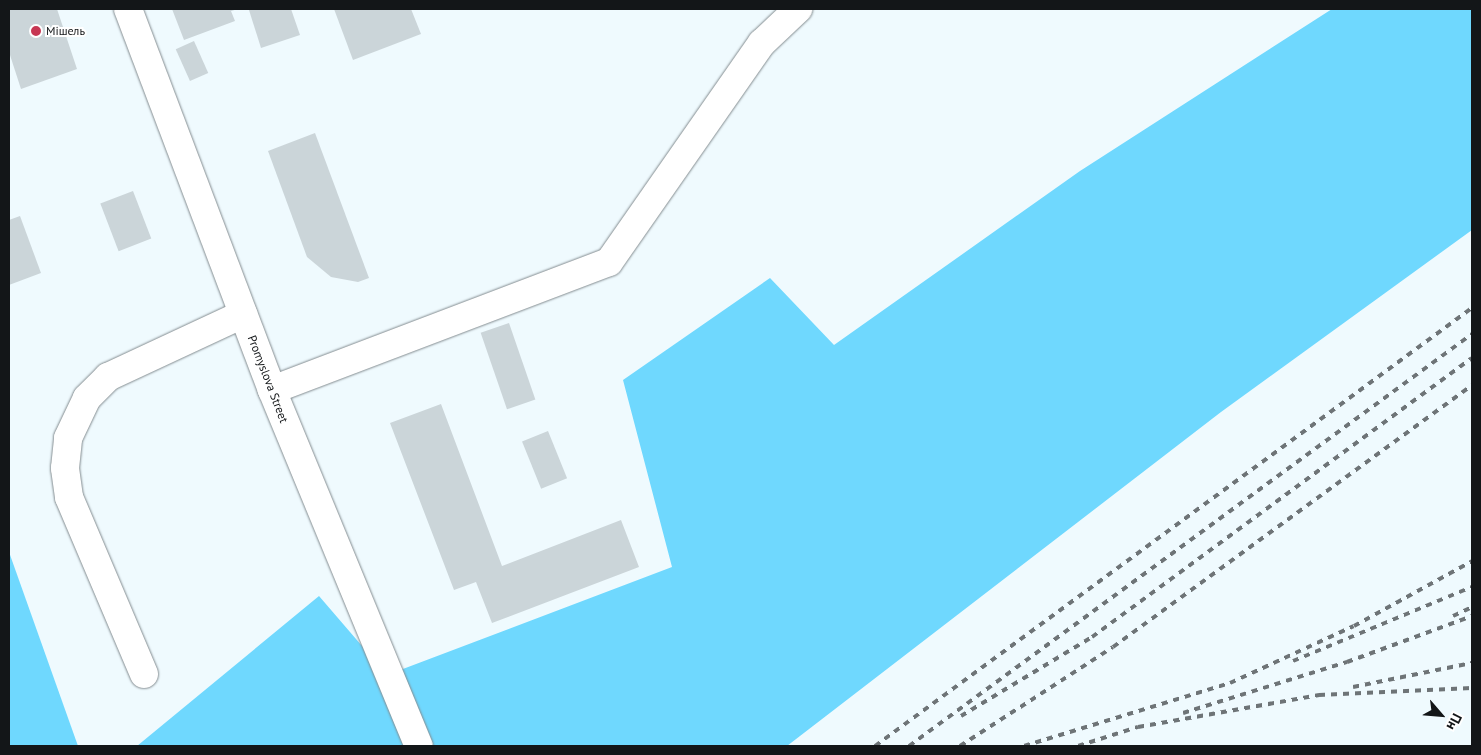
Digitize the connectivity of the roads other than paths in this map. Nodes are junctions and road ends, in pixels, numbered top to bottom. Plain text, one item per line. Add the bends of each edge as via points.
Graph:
1 (128, 9) edge
2 (798, 9) edge
3 (243, 314) junction
4 (272, 390) junction
5 (144, 674) dead end
6 (419, 746) edge

1 - 3 street, Promyslova Street
2 - 4 street via 762,43 609,262
3 - 4 street, Promyslova Street
3 - 5 street via 108,377 87,398 68,438 65,468 69,497
4 - 6 street, Promyslova Street

